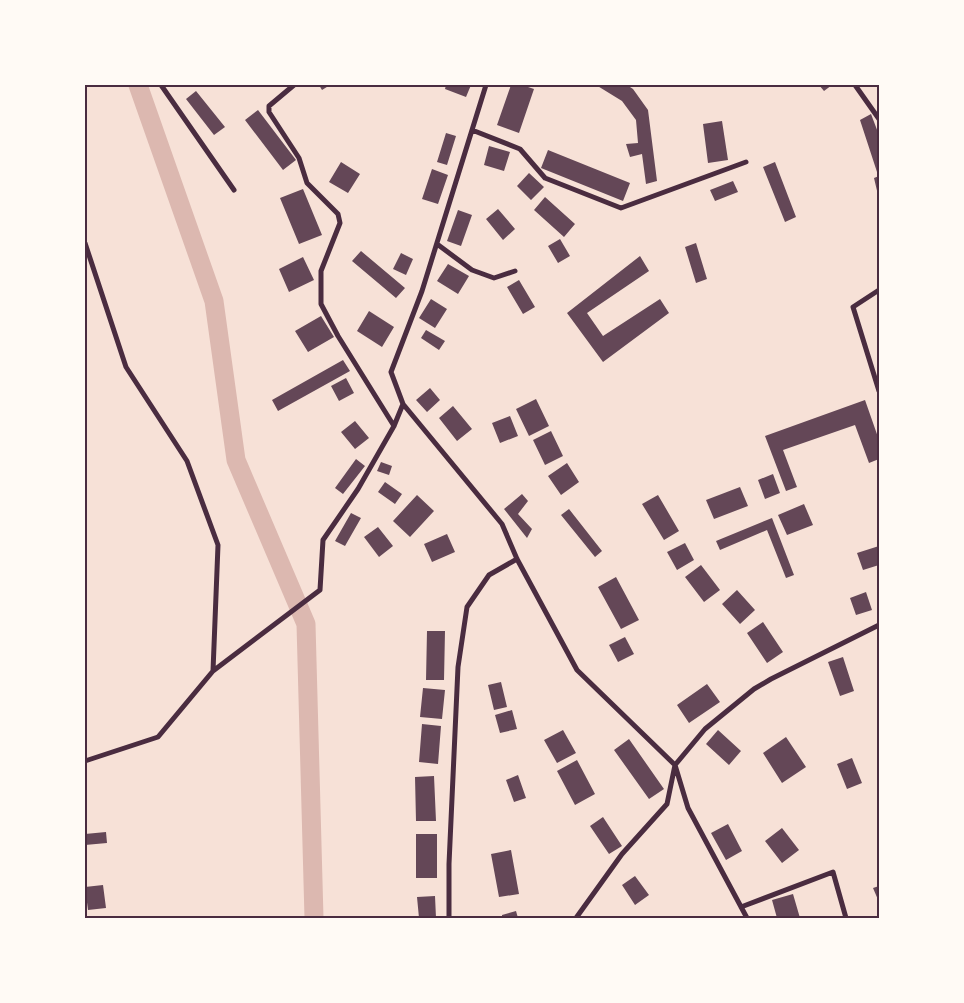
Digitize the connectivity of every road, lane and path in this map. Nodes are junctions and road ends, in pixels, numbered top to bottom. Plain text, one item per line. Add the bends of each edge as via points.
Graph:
1 (161, 85) edge
2 (294, 85) edge
3 (486, 85) edge
4 (855, 85) edge
5 (879, 119) edge
6 (472, 130) junction
7 (746, 162) dead end
8 (234, 190) dead end
9 (85, 243) edge
10 (437, 244) junction
11 (515, 271) dead end
12 (879, 290) edge
13 (879, 391) edge
14 (403, 404) junction
15 (394, 426) junction
16 (517, 559) junction
17 (879, 625) edge
18 (214, 671) junction
19 (85, 762) edge
20 (674, 765) junction
21 (741, 907) junction
22 (449, 918) edge
23 (576, 918) edge
24 (747, 918) edge
25 (846, 918) edge

1 - 8 street
2 - 15 street via 269,106 270,112 299,158 307,183 338,214 340,223 321,271 321,304
3 - 6 street
4 - 5 street
6 - 7 street via 520,150 545,178 621,208
6 - 10 street
9 - 18 street via 126,367 186,461 218,546
10 - 11 street via 472,270 494,278
10 - 14 street via 391,372
12 - 13 street via 853,307
14 - 15 street
14 - 16 street via 502,524
15 - 18 street via 323,540 320,590
16 - 20 street via 577,670
16 - 22 street via 490,575 467,607 458,667
17 - 20 street via 754,689 705,729
18 - 19 street via 158,737
20 - 21 street via 688,808
20 - 23 street via 667,804 622,854
21 - 24 street
21 - 25 street via 833,872

